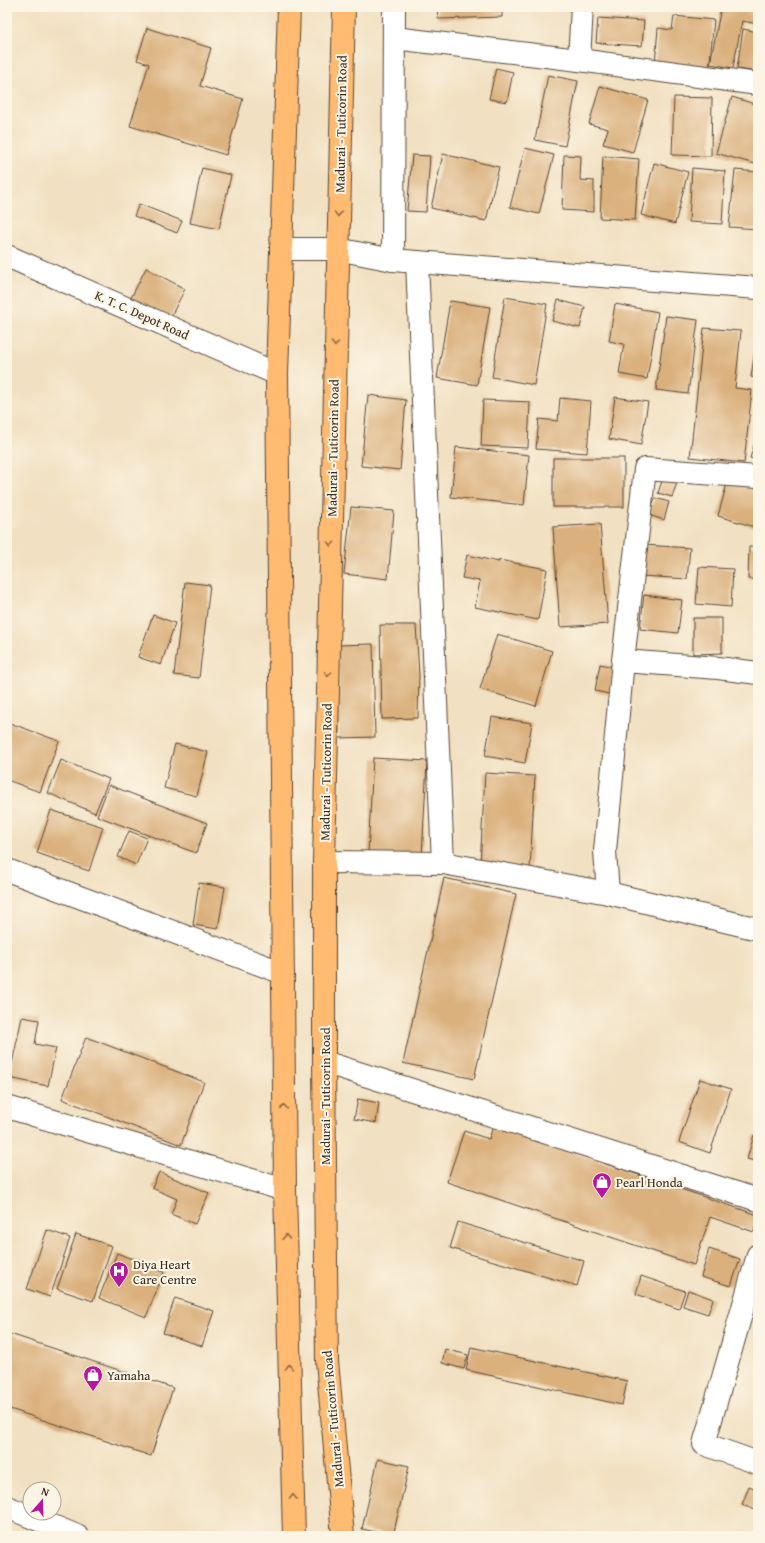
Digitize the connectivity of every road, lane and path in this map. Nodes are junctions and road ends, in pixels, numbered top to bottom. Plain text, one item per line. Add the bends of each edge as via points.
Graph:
1 (289, 7) edge
2 (344, 7) edge
3 (394, 7) edge
4 (582, 7) edge
5 (394, 38) junction
6 (579, 60) junction
7 (758, 84) edge
8 (281, 249) junction
9 (337, 249) junction
10 (7, 256) edge
11 (393, 260) junction
12 (417, 262) junction
13 (758, 288) edge
14 (277, 374) junction
15 (758, 478) edge
16 (623, 661) junction
17 (758, 673) edge
18 (324, 862) junction
19 (443, 863) junction
20 (7, 870) edge
21 (608, 893) junction
22 (758, 929) edge
23 (283, 973) junction
24 (324, 1062) junction
25 (7, 1107) edge
26 (285, 1190) junction
27 (758, 1200) edge
28 (758, 1254) edge
29 (758, 1463) edge
30 (7, 1507) edge
31 (77, 1536) edge
32 (294, 1536) edge
33 (343, 1536) edge

1 - 8 main road
2 -> 9 main road, Madurai - Tuticorin Road
3 - 5 street
4 - 6 street
5 - 6 street
5 - 11 street
6 - 7 street
8 - 9 street
8 - 14 main road
9 - 11 street
9 -> 18 main road, Madurai - Tuticorin Road
10 - 14 street, K. T. C. Depot Road
11 - 12 street
12 - 13 street
12 - 19 street
14 - 23 main road
15 - 16 street via 645,469
16 - 17 street
16 - 21 street via 605,851
18 - 19 street
18 - 24 main road, Madurai - Tuticorin Road
19 - 21 street
20 - 23 street
21 - 22 street
26 -> 23 main road
24 - 27 street
24 - 33 main road, Madurai - Tuticorin Road via 328,1361
25 - 26 street
32 -> 26 main road
28 - 29 street via 704,1444
30 - 31 street

